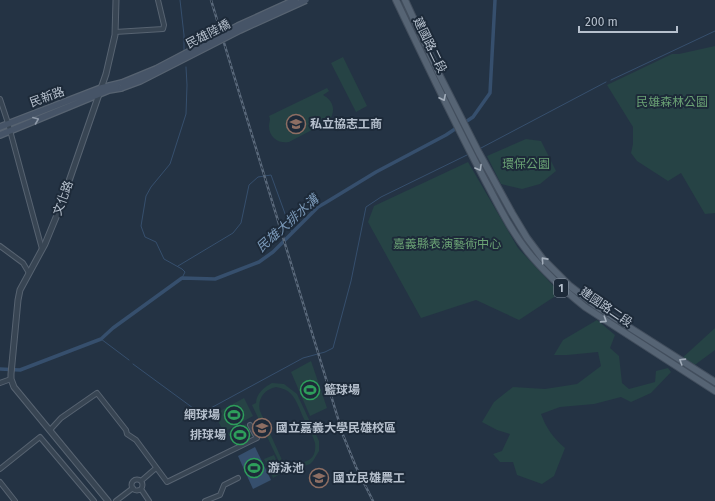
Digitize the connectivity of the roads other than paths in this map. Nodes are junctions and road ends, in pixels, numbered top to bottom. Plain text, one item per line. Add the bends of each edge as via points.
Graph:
1 (116, 0) edge
2 (158, 0) edge
3 (295, 0) edge
4 (306, 0) edge
5 (396, 0) edge
6 (405, 0) edge
7 (115, 32) junction
8 (122, 85) junction
9 (101, 88) junction
10 (98, 95) junction
11 (0, 99) edge
12 (8, 123) junction
13 (0, 127) edge
14 (9, 131) junction
15 (0, 135) edge
16 (0, 246) edge
17 (42, 249) junction
18 (29, 273) junction
19 (594, 309) junction
20 (11, 377) junction
21 (715, 382) edge
22 (0, 383) edge
23 (715, 391) edge
24 (250, 425) dead end
25 (50, 430) junction
26 (156, 468) junction
27 (0, 469) edge
28 (238, 478) dead end
29 (141, 481) junction
30 (0, 482) edge
31 (133, 488) junction
32 (141, 489) junction
33 (118, 500) edge
34 (15, 501) edge
35 (94, 501) edge
36 (108, 501) edge
37 (149, 501) edge
38 (206, 501) edge

1 - 7 street, 文化路
2 - 7 street via 163,29
3 - 8 main road, 民雄陸橋, bridge
4 - 8 main road, 民雄陸橋, bridge via 140,81
5 -> 19 main road, 建國路二段 / 1 via 461,133 505,216 528,252 565,292
19 -> 6 main road, 建國路二段 / 1 via 538,253 512,213 439,74
7 - 9 street, 文化路
8 - 9 main road, 民新路
8 - 10 main road, 民新路
9 - 10 street, 文化路
9 - 12 main road, 民新路
14 -> 10 main road, 民新路
10 - 17 street, 文化路 via 59,210
11 - 12 street
12 - 13 main road, 民新路
12 - 14 street
14 - 15 main road, 民新路
14 - 17 street
16 - 18 street via 23,263
17 - 18 street, 文化路
18 - 20 street, 文化路 via 18,300
21 -> 19 main road, 建國路二段 / 1
19 -> 23 main road, 建國路二段 / 1
20 - 22 street
20 - 25 street via 14,387
24 - 26 street via 256,438 167,482
25 - 26 street via 61,418 97,393
25 - 36 street
26 - 29 street
27 - 35 street via 40,437
28 - 38 street via 224,486 220,495
29 - 31 street via 133,480
29 - 32 street
30 - 34 street
31 - 32 street
31 - 33 street
32 - 37 street

